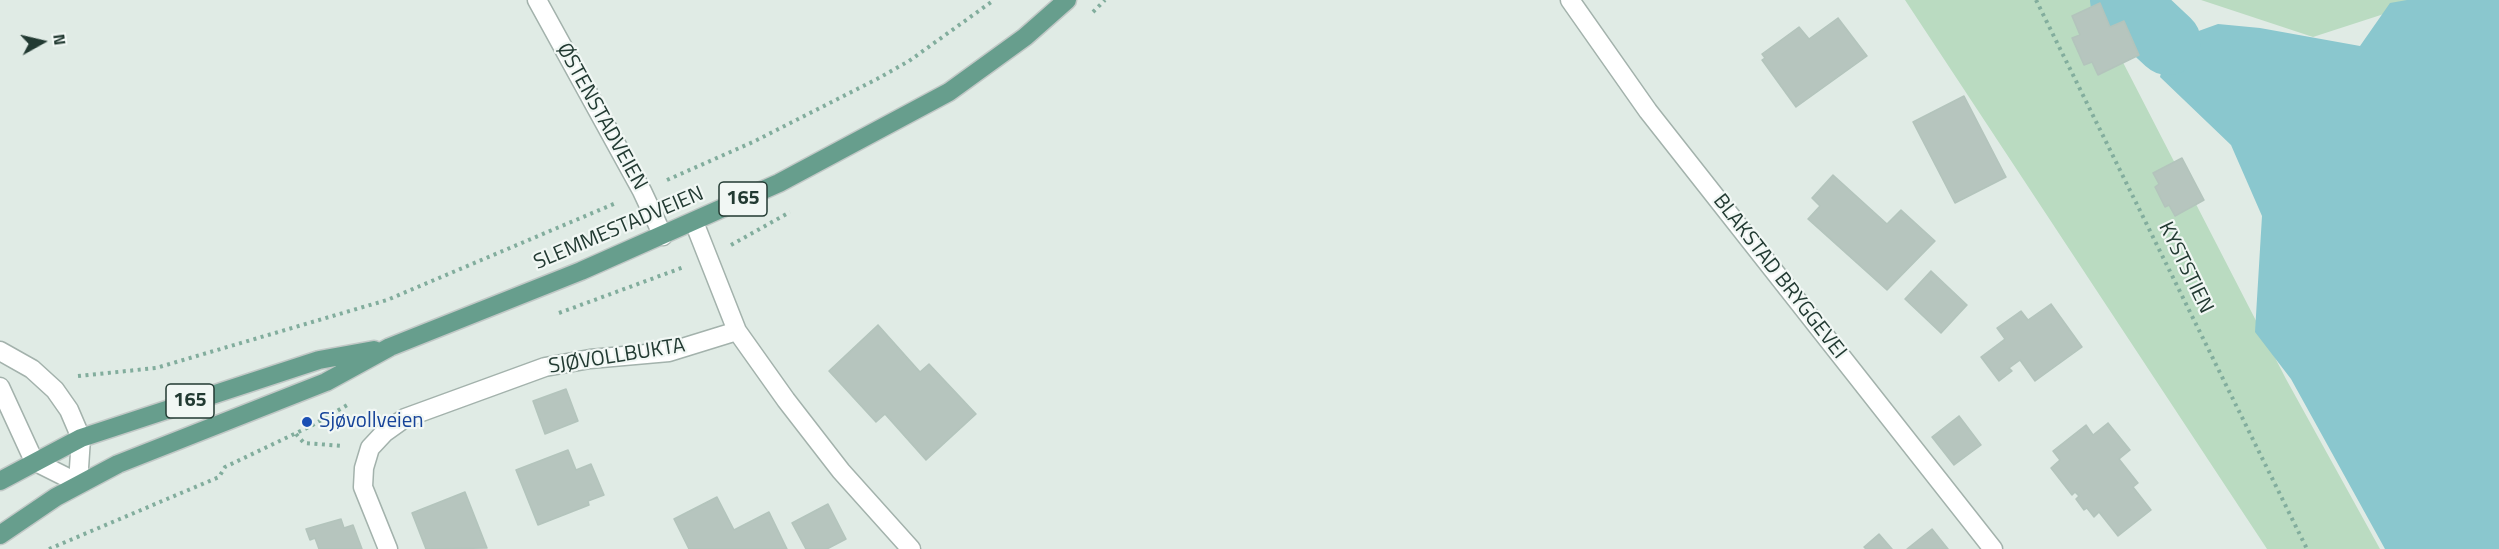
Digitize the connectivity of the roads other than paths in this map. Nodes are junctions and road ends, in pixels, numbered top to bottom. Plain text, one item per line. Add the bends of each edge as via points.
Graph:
1 (537, 0) edge
2 (1067, 0) edge
3 (1570, 0) edge
4 (694, 222) junction
5 (663, 236) junction
6 (737, 331) junction
7 (390, 347) junction
8 (0, 351) edge
9 (0, 387) edge
10 (81, 438) junction
11 (34, 461) junction
12 (0, 481) edge
13 (78, 483) junction
14 (0, 535) edge
15 (388, 549) edge
16 (911, 549) edge
17 (1993, 549) edge

1 - 5 street, ØSTENSTADVEIEN
2 - 4 main road, SLEMMESTADVEIEN / 165 via 1025,37 942,96 779,183
3 - 17 street, BLAKSTAD BRYGGEVEI via 1648,111
4 - 5 main road, SLEMMESTADVEIEN / 165
4 - 6 street
5 - 7 main road, SLEMMESTADVEIEN / 165
6 - 15 street, SJØVOLLBUKTA via 669,352 590,358 544,367 426,408 384,433 370,448 363,487
6 - 16 street via 841,471
7 - 10 main road, SLEMMESTADVEIEN / 165 via 319,360
7 - 13 main road, SLEMMESTADVEIEN / 165 via 326,382
8 - 10 street via 32,369 55,390
9 - 11 street
10 - 11 main road, SLEMMESTADVEIEN / 165
10 - 13 street
11 - 12 main road, SLEMMESTADVEIEN / 165
11 - 13 street
13 - 14 main road, SLEMMESTADVEIEN / 165

